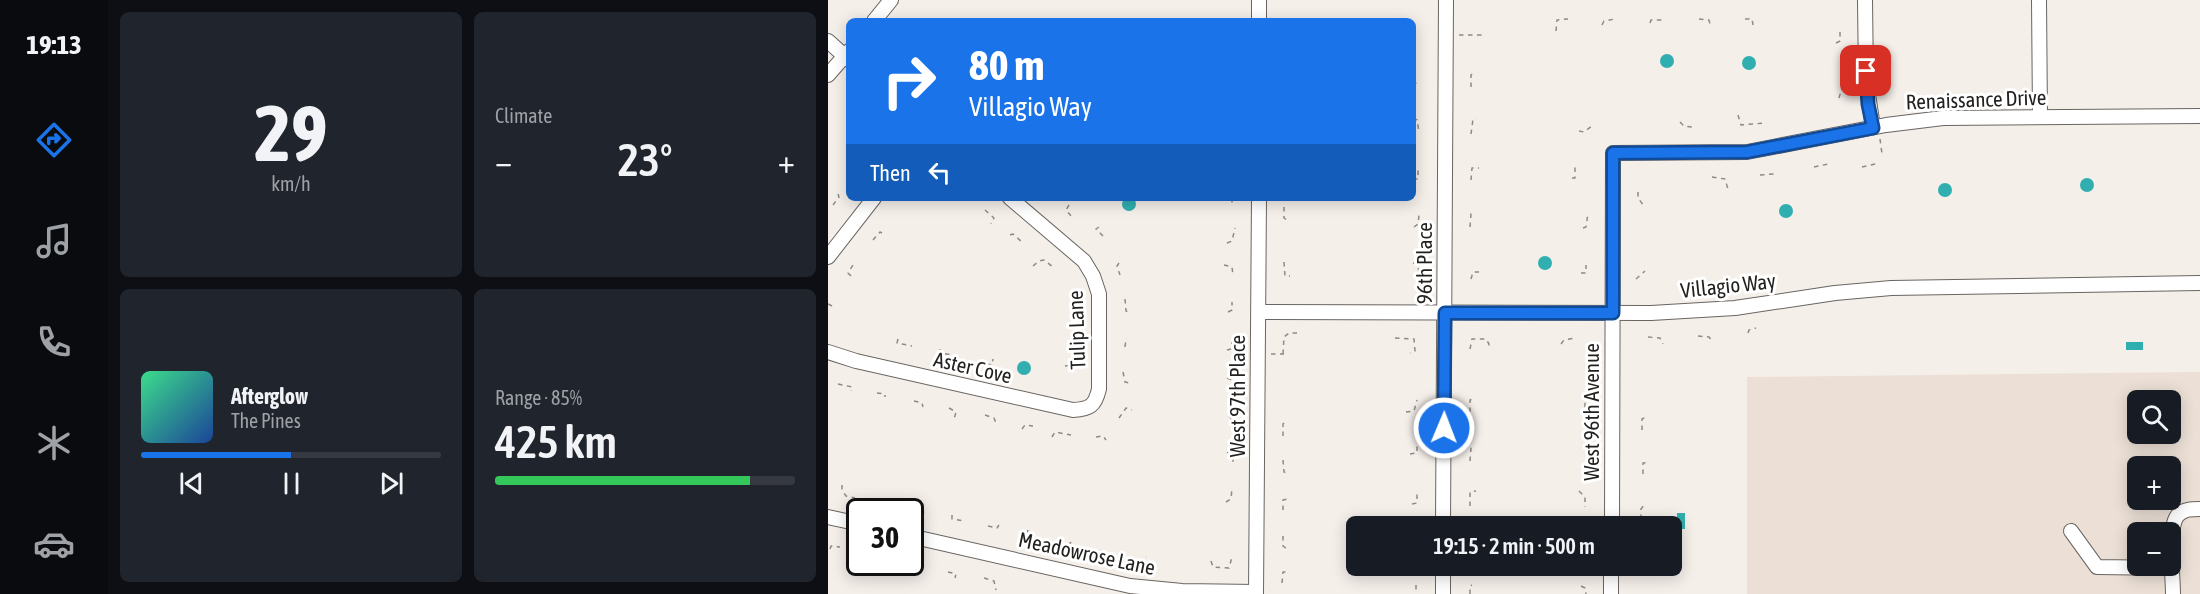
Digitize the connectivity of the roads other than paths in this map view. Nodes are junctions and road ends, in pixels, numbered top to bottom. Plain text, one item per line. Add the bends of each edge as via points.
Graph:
1 (891, 0) edge
2 (1259, 0) edge
3 (1446, 0) edge
4 (1865, 0) edge
5 (2039, 0) edge
6 (876, 18) edge
7 (1259, 18) edge
8 (828, 41) edge
9 (846, 54) edge
10 (846, 58) edge
11 (828, 75) edge
12 (2200, 116) edge
13 (2040, 117) junction
14 (1876, 133) junction
15 (1613, 153) joint
16 (872, 201) edge
17 (1013, 201) edge
18 (1259, 201) edge
19 (828, 257) edge
20 (2200, 283) edge
21 (1259, 312) junction
22 (1445, 313) junction
23 (1613, 313) junction
24 (828, 352) edge
25 (1099, 389) joint
26 (2200, 509) edge
27 (1443, 516) edge
28 (1612, 516) edge
29 (828, 517) edge
30 (846, 521) edge
31 (2174, 522) edge
32 (2071, 531) dead end
33 (924, 539) edge
34 (2127, 567) edge
35 (1443, 576) edge
36 (1611, 576) edge
37 (2172, 576) edge
38 (1256, 593) edge
39 (1443, 594) edge
40 (1611, 594) edge
41 (2173, 594) edge

1 - 6 street
2 - 7 street
3 - 22 street, 96th Place
4 - 14 street via 1866,81
5 - 13 street
8 - 9 street
10 - 11 street
12 - 13 street, Renaissance Drive
13 - 14 street, Renaissance Drive via 1943,118
14 - 15 street, Renaissance Drive via 1747,152
15 - 23 street, West 96th Avenue
16 - 19 street
17 - 25 street, Tulip Lane via 1083,261 1093,276 1100,294
18 - 21 street, West 97th Place
20 - 23 street, Villagio Way via 1891,288 1735,308
21 - 22 street, Villagio Way
21 - 38 street, West 97th Place
22 - 23 street, Villagio Way
22 - 27 street, 96th Place
23 - 28 street, West 96th Avenue
24 - 25 street, Aster Cove via 856,362 1073,410 1092,406
26 - 31 street via 2184,510
29 - 30 street
32 - 34 street via 2097,567
33 - 38 street, Meadowrose Lane via 1130,586
35 - 39 street
36 - 40 street
37 - 41 street

